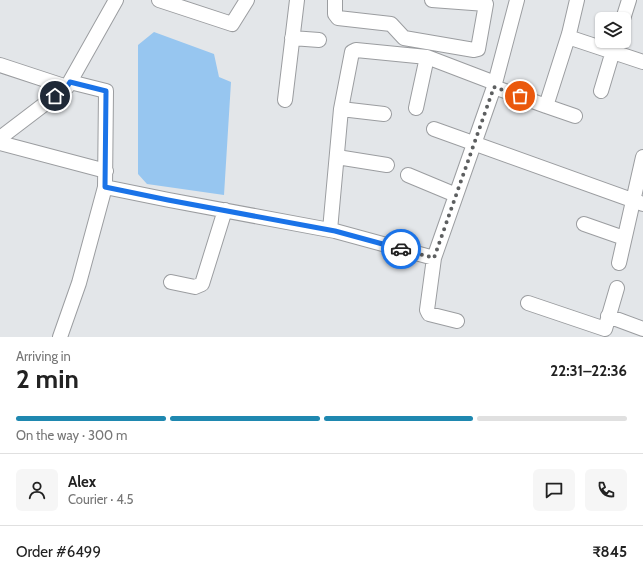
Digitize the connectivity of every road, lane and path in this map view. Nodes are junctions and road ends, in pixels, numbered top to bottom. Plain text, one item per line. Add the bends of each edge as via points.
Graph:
1 (116, 0) edge
2 (159, 0) edge
3 (247, 0) edge
4 (297, 0) edge
5 (335, 0) edge
6 (432, 0) edge
7 (517, 0) edge
8 (577, 0) edge
9 (629, 0) edge
10 (625, 12) edge
11 (568, 37) junction
12 (292, 38) junction
13 (319, 40) dead end
14 (595, 42) edge
15 (613, 48) edge
16 (618, 48) edge
17 (427, 57) junction
18 (643, 62) edge
19 (0, 65) edge
20 (68, 85) junction
21 (495, 85) junction
22 (601, 91) dead end
23 (285, 100) dead end
24 (546, 106) junction
25 (416, 108) dead end
26 (341, 109) junction
27 (384, 114) dead end
28 (575, 116) dead end
29 (434, 129) dead end
30 (2, 136) edge
31 (474, 143) junction
32 (337, 156) junction
33 (643, 157) edge
34 (387, 165) dead end
35 (106, 171) junction
36 (408, 175) dead end
37 (105, 187) junction
38 (456, 195) junction
39 (638, 202) edge
40 (225, 210) junction
41 (584, 224) dead end
42 (330, 230) junction
43 (624, 238) junction
44 (434, 258) junction
45 (619, 263) dead end
46 (171, 282) dead end
47 (617, 288) dead end
48 (528, 303) dead end
49 (457, 321) dead end
50 (605, 328) edge
51 (643, 329) edge
52 (60, 337) edge

1 - 20 street
2 - 3 street via 232,24
4 - 12 street
5 - 6 street via 335,14 338,18 384,22 397,28 404,38 478,49 486,4
7 - 21 street
8 - 11 street
9 - 10 street
11 - 14 street
11 - 24 street
12 - 13 street
12 - 23 street
15 - 22 street
16 - 18 street
17 - 21 street
17 - 25 street
17 - 26 street via 354,50 350,54
19 - 20 street
20 - 30 street
20 - 35 street via 106,91
21 - 24 street
21 - 31 street
24 - 28 street
26 - 27 street
26 - 32 street
29 - 31 street
30 - 35 street
31 - 38 street
31 - 39 street
32 - 34 street
32 - 42 street
33 - 39 street
35 - 37 street
36 - 38 street
37 - 40 street
37 - 52 street via 79,283
38 - 44 street
39 - 43 street
40 - 42 street
40 - 46 street via 202,284 195,287
41 - 43 street
42 - 44 street
43 - 45 street
44 - 49 street via 427,310 433,316
47 - 50 street
48 - 50 street
50 - 51 street

